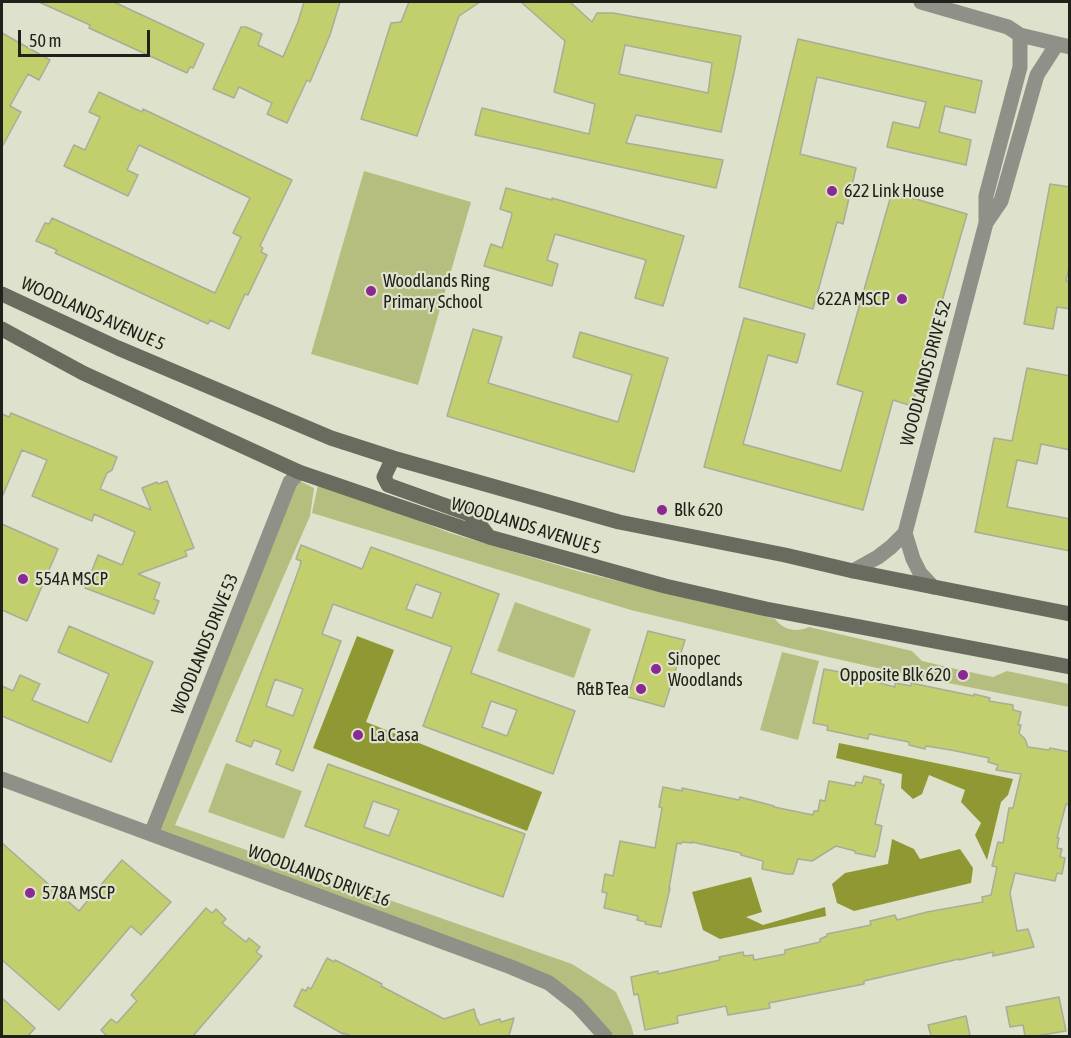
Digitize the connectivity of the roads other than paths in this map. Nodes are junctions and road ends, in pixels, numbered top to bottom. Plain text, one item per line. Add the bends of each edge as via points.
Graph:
1 (921, 2) edge
2 (1020, 35) junction
3 (1063, 45) edge
4 (986, 223) junction
5 (2, 294) edge
6 (2, 329) edge
7 (393, 458) junction
8 (300, 472) junction
9 (905, 533) junction
10 (489, 537) junction
11 (853, 571) junction
12 (933, 587) junction
13 (1070, 614) edge
14 (1070, 667) edge
15 (2, 779) edge
16 (151, 834) junction
17 (605, 1036) edge

1 - 2 street via 1008,27
2 - 3 street
2 - 4 street, WOODLANDS DRIVE 52 via 1020,67 986,196
3 - 4 street, WOODLANDS DRIVE 52 via 1037,75 1001,201
4 - 9 street, WOODLANDS DRIVE 52
5 - 7 main road, WOODLANDS AVENUE 5 via 331,438
6 - 8 main road, WOODLANDS AVENUE 5 via 83,373
7 - 10 main road via 384,477 388,485 469,514
7 - 11 main road, WOODLANDS AVENUE 5 via 619,522
8 - 10 main road, WOODLANDS AVENUE 5
8 - 16 street, WOODLANDS DRIVE 53 via 290,482
9 - 11 street via 878,557
9 - 12 street via 920,573
10 - 14 main road, WOODLANDS AVENUE 5 via 755,607
11 - 12 main road, WOODLANDS AVENUE 5
12 - 13 main road, WOODLANDS AVENUE 5
15 - 16 street, WOODLANDS DRIVE 16
16 - 17 street, WOODLANDS DRIVE 16 via 549,983 577,1005

